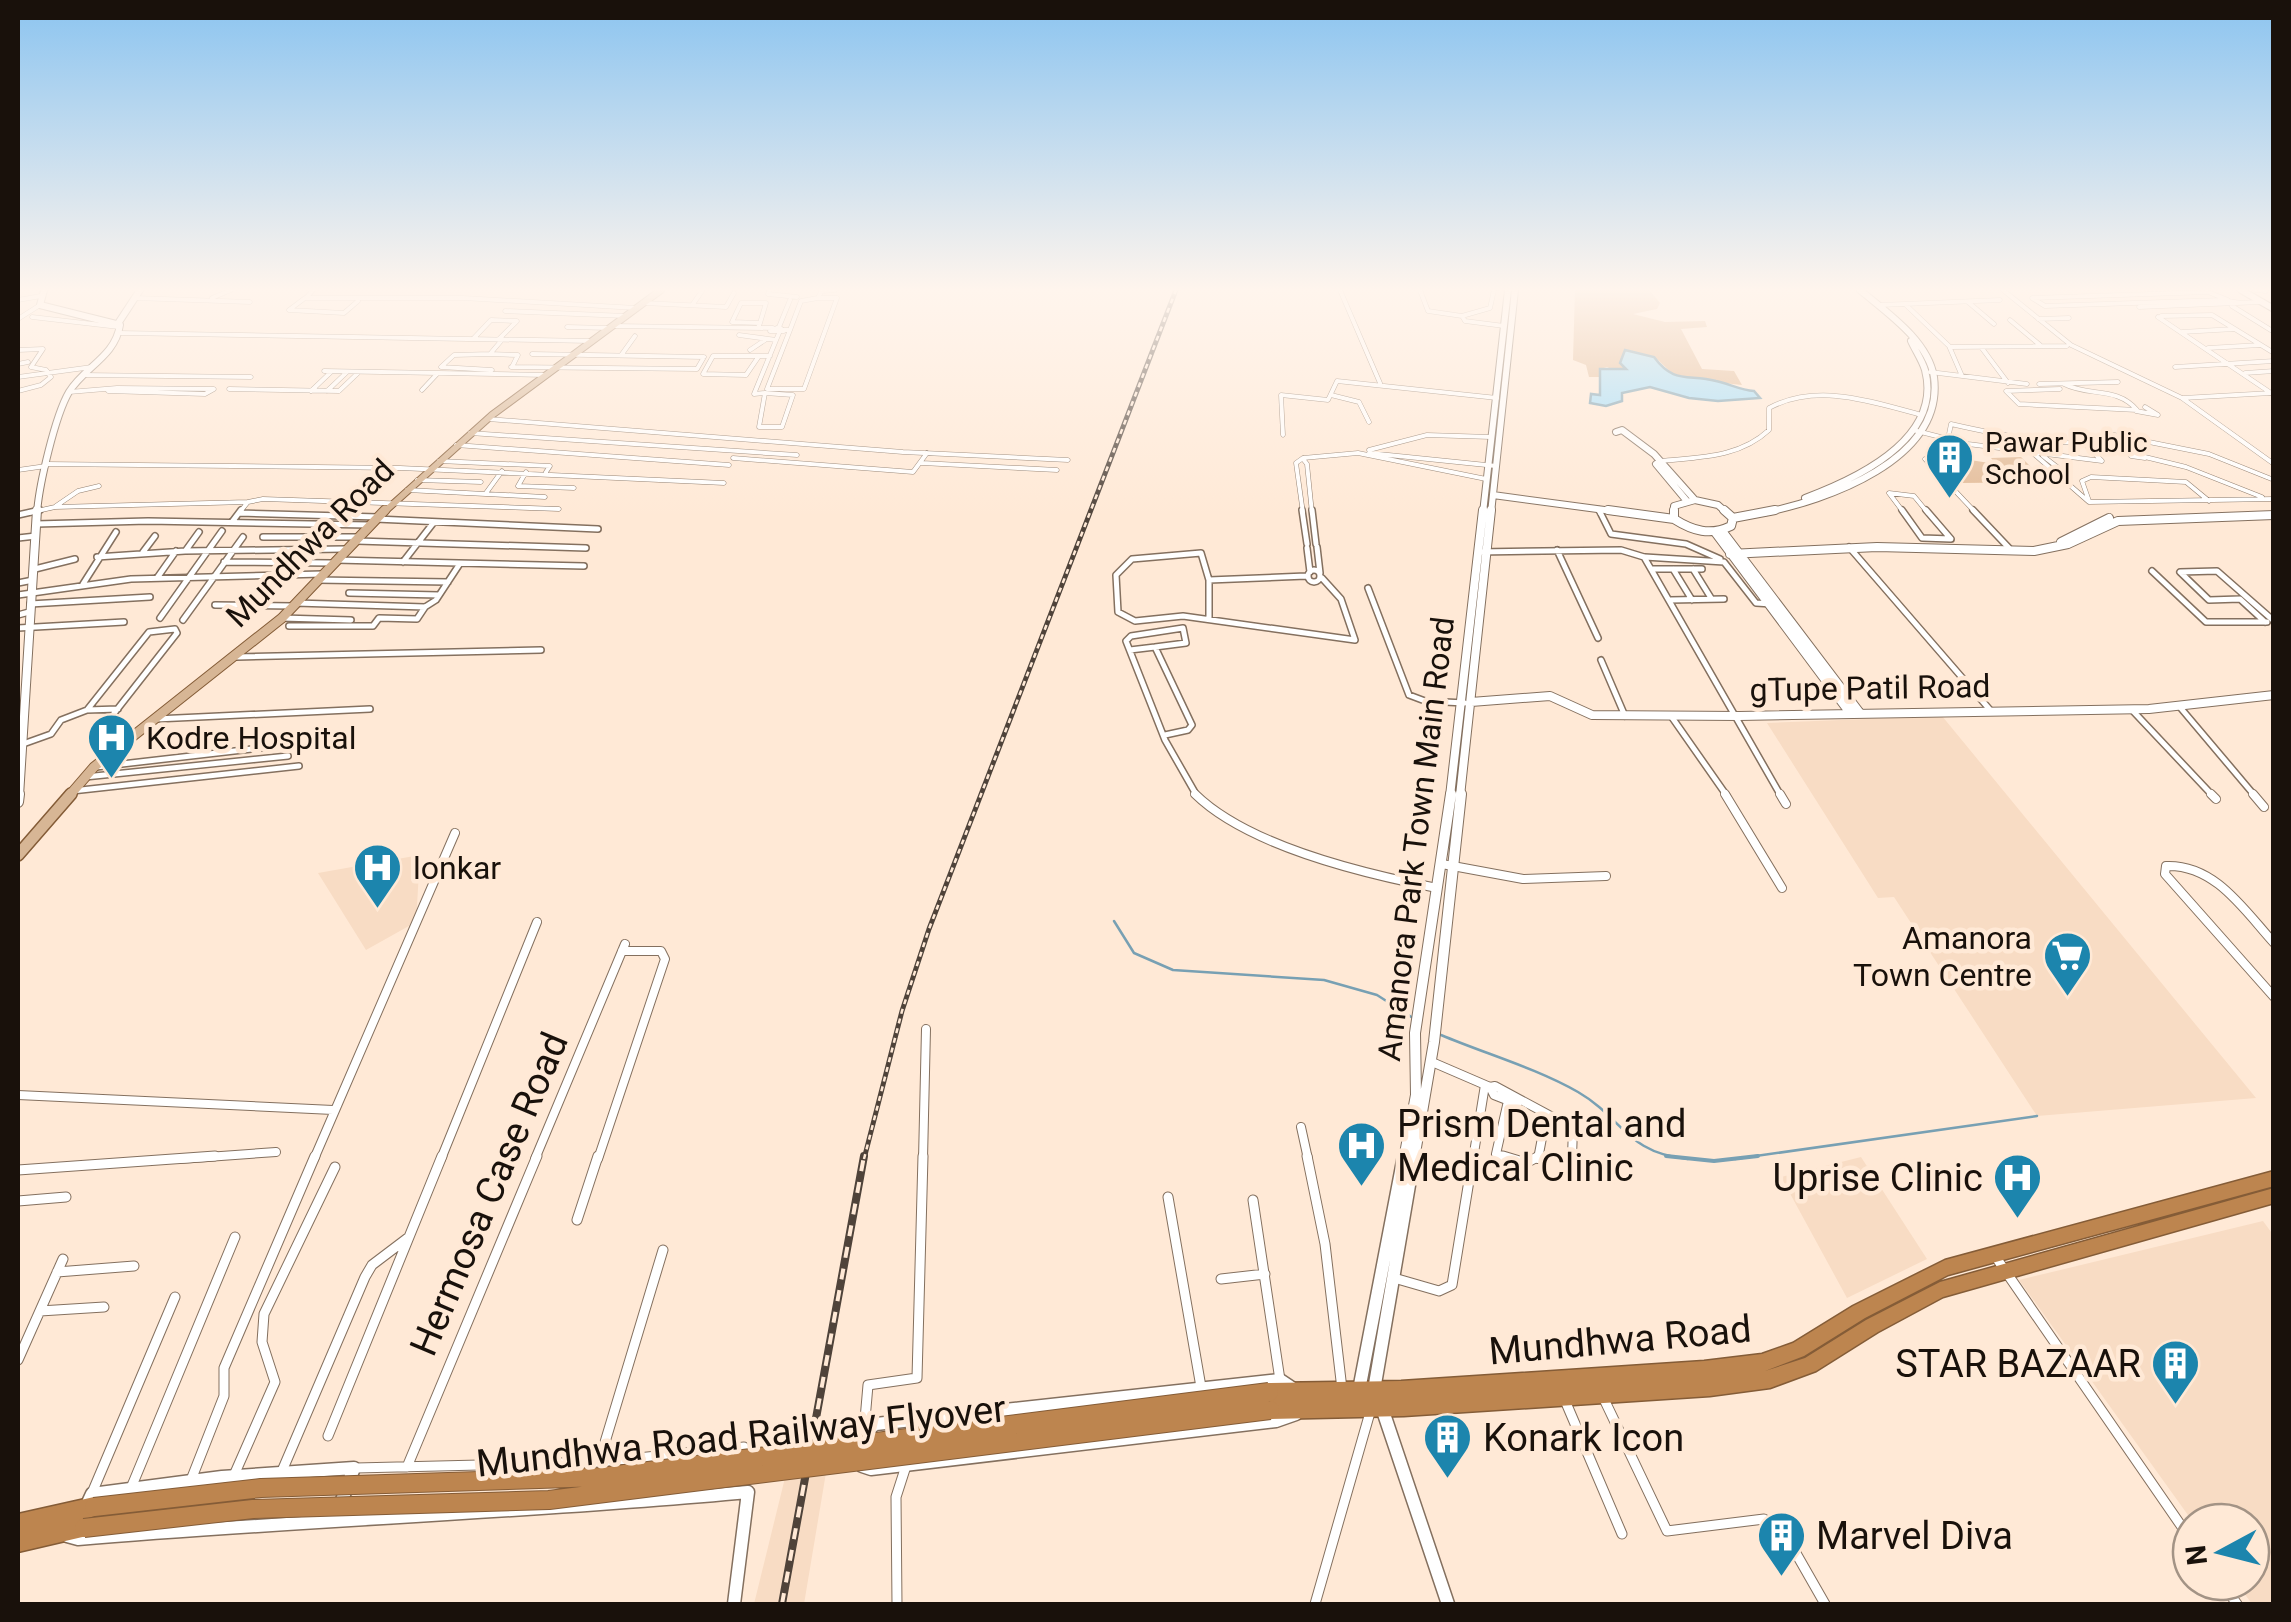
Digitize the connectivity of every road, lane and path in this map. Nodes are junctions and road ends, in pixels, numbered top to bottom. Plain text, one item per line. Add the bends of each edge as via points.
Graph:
1 (32, 366) edge
2 (93, 366) joint
3 (441, 366) edge
4 (699, 366) edge
5 (707, 366) edge
6 (752, 366) edge
7 (766, 366) edge
8 (772, 366) edge
9 (815, 366) edge
10 (1373, 366) edge
11 (1501, 366) edge
12 (1503, 366) edge
13 (1925, 366) edge
14 (1927, 366) edge
15 (1958, 366) edge
16 (1996, 366) edge
17 (2115, 366) edge
18 (2192, 366) edge
19 (2231, 366) edge
20 (511, 367) joint
21 (536, 367) joint
22 (560, 367) junction
23 (2175, 367) dead end
24 (633, 368) joint
25 (46, 370) junction
26 (324, 371) dead end
27 (2274, 371) edge
28 (332, 372) junction
29 (347, 372) junction
30 (360, 372) junction
31 (1929, 372) junction
32 (438, 373) junction
33 (2242, 374) junction
34 (83, 375) junction
35 (548, 376) junction
36 (18, 377) edge
37 (251, 377) dead end
38 (1963, 377) junction
39 (2118, 382) dead end
40 (1380, 383) junction
41 (2009, 384) junction
42 (2060, 384) junction
43 (228, 390) dead end
44 (422, 390) dead end
45 (18, 391) edge
46 (108, 391) junction
47 (68, 392) junction
48 (311, 392) junction
49 (326, 392) junction
50 (764, 393) junction
51 (2272, 393) edge
52 (1330, 395) junction
53 (1499, 398) junction
54 (2182, 398) junction
55 (2144, 407) dead end
56 (2135, 411) junction
57 (1922, 415) junction
58 (486, 420) junction
59 (1370, 422) dead end
60 (1918, 431) junction
61 (469, 434) junction
62 (1283, 434) dead end
63 (1491, 438) junction
64 (1948, 439) junction
65 (2110, 442) junction
66 (806, 443) junction
67 (2085, 444) junction
68 (456, 445) junction
69 (927, 453) junction
70 (1358, 453) junction
71 (2034, 454) junction
72 (797, 455) junction
73 (2042, 455) junction
74 (1006, 456) junction
75 (1302, 458) junction
76 (1924, 458) dead end
77 (438, 460) junction
78 (1068, 460) dead end
79 (1661, 461) junction
80 (791, 462) junction
81 (922, 463) junction
82 (2274, 464) edge
83 (46, 465) junction
84 (1492, 466) junction
85 (1002, 467) junction
86 (428, 469) junction
87 (18, 470) edge
88 (491, 470) junction
89 (1058, 470) dead end
90 (502, 471) junction
91 (526, 472) junction
92 (545, 473) junction
93 (2065, 474) dead end
94 (416, 480) junction
95 (1486, 480) junction
96 (2274, 480) edge
97 (481, 482) junction
98 (724, 483) dead end
99 (100, 486) dead end
100 (574, 488) dead end
101 (406, 490) junction
102 (472, 493) junction
103 (1493, 493) junction
104 (485, 494) junction
105 (546, 496) dead end
106 (1691, 500) junction
107 (2210, 500) junction
108 (2271, 500) edge
109 (248, 502) junction
110 (2089, 502) junction
111 (392, 504) junction
112 (55, 506) junction
113 (559, 509) dead end
114 (1598, 509) junction
115 (36, 511) junction
116 (239, 513) junction
117 (2274, 513) edge
118 (18, 515) edge
119 (1673, 516) junction
120 (1731, 516) junction
121 (375, 520) junction
122 (232, 522) junction
123 (434, 522) junction
124 (36, 524) junction
125 (598, 528) dead end
126 (222, 530) dead end
127 (2088, 530) junction
128 (116, 532) dead end
129 (200, 532) dead end
130 (1718, 532) junction
131 (36, 536) junction
132 (155, 536) dead end
133 (243, 537) dead end
134 (263, 537) dead end
135 (18, 538) edge
136 (355, 539) junction
137 (417, 542) junction
138 (1939, 543) junction
139 (1307, 547) junction
140 (1317, 547) junction
141 (1848, 547) junction
142 (586, 548) dead end
143 (1964, 548) junction
144 (2009, 548) junction
145 (345, 549) junction
146 (234, 550) junction
147 (1556, 550) junction
148 (176, 551) junction
149 (185, 551) junction
150 (207, 551) junction
151 (1482, 551) junction
152 (142, 553) junction
153 (1734, 554) junction
154 (97, 557) junction
155 (1644, 557) junction
156 (74, 559) dead end
157 (1722, 561) junction
158 (224, 562) junction
159 (333, 562) junction
160 (402, 562) junction
161 (459, 565) junction
162 (584, 566) dead end
163 (35, 569) junction
164 (1651, 569) junction
165 (1673, 569) junction
166 (1693, 569) junction
167 (1702, 569) dead end
168 (2152, 571) dead end
169 (1309, 572) junction
170 (1320, 573) junction
171 (214, 576) junction
172 (189, 577) junction
173 (319, 577) junction
174 (156, 579) junction
175 (1749, 579) junction
176 (33, 580) junction
177 (1209, 580) junction
178 (448, 582) junction
179 (18, 583) edge
180 (82, 585) junction
181 (1368, 588) dead end
182 (31, 592) junction
183 (348, 593) dead end
184 (18, 595) edge
185 (440, 595) junction
186 (150, 597) dead end
187 (1712, 599) junction
188 (1724, 599) dead end
189 (1668, 600) junction
190 (1692, 600) junction
191 (215, 605) dead end
192 (294, 605) junction
193 (425, 607) junction
194 (29, 608) junction
195 (18, 615) edge
196 (160, 618) dead end
197 (1209, 619) junction
198 (183, 620) dead end
199 (351, 620) dead end
200 (2271, 621) edge
201 (124, 622) dead end
202 (286, 622) junction
203 (29, 626) junction
204 (18, 628) edge
205 (1598, 638) dead end
206 (1155, 647) junction
207 (541, 650) dead end
208 (1130, 650) junction
209 (237, 657) junction
210 (1601, 660) dead end
211 (21, 674) edge
212 (2274, 695) edge
213 (1466, 703) junction
214 (2179, 706) junction
215 (119, 708) junction
216 (87, 710) junction
217 (370, 710) dead end
218 (2132, 710) junction
219 (1991, 711) junction
220 (1855, 713) junction
221 (1624, 716) junction
222 (1670, 716) junction
223 (1739, 716) junction
224 (155, 719) junction
225 (21, 727) edge
226 (101, 730) dead end
227 (1165, 735) junction
228 (23, 744) junction
229 (303, 744) dead end
230 (288, 756) dead end
231 (20, 761) edge
232 (299, 766) dead end
233 (94, 768) junction
234 (20, 775) edge
235 (85, 777) junction
236 (71, 792) junction
237 (2216, 799) dead end
238 (18, 802) edge
239 (1786, 804) dead end
240 (2264, 807) dead end
241 (455, 833) dead end
242 (18, 856) edge
243 (1442, 864) junction
244 (1456, 868) junction
245 (1606, 876) dead end
246 (1782, 888) dead end
247 (1437, 890) junction
248 (537, 922) dead end
249 (2274, 943) edge
250 (2274, 997) edge
251 (1419, 1001) joint
252 (926, 1029) dead end
253 (1415, 1033) joint
254 (1432, 1062) junction
255 (1487, 1086) junction
256 (18, 1095) edge
257 (332, 1110) junction
258 (1545, 1122) dead end
259 (1301, 1128) dead end
260 (276, 1152) dead end
261 (1572, 1157) dead end
262 (335, 1167) dead end
263 (18, 1170) edge
264 (2274, 1178) edge
265 (2274, 1195) edge
266 (66, 1197) dead end
267 (1168, 1197) dead end
268 (1253, 1200) dead end
269 (18, 1201) edge
270 (577, 1220) dead end
271 (410, 1236) junction
272 (236, 1237) dead end
273 (663, 1250) dead end
274 (64, 1259) dead end
275 (1999, 1262) junction
276 (134, 1266) dead end
277 (58, 1272) junction
278 (1265, 1274) junction
279 (1392, 1278) junction
280 (1221, 1279) dead end
281 (175, 1297) dead end
282 (104, 1306) dead end
283 (40, 1311) junction
284 (18, 1360) edge
285 (1794, 1362) junction
286 (1201, 1387) junction
287 (1273, 1394) junction
288 (1602, 1394) junction
289 (1563, 1396) junction
290 (1366, 1397) junction
291 (1102, 1398) junction
292 (1302, 1400) junction
293 (864, 1431) junction
294 (328, 1436) dead end
295 (1106, 1442) junction
296 (744, 1446) dead end
297 (599, 1462) junction
298 (906, 1464) junction
299 (408, 1466) junction
300 (354, 1468) junction
301 (282, 1471) junction
302 (234, 1475) junction
303 (190, 1481) junction
304 (131, 1488) junction
305 (89, 1509) junction
306 (2171, 1511) edge
307 (334, 1520) junction
308 (18, 1522) edge
309 (62, 1522) junction
310 (1622, 1534) dead end
311 (18, 1542) edge
312 (734, 1604) edge
313 (897, 1604) edge
314 (1315, 1604) edge
315 (1448, 1604) edge
316 (1824, 1604) edge

1 - 25 street
2 - 25 street
2 - 34 main road
3 - 20 street
4 - 24 street
5 - 6 street via 703,374 746,375
7 - 50 street via 754,394
8 - 9 street via 767,389 804,388
10 - 40 street
11 - 53 main road, Amanora Park Town Main Road
12 - 53 main road, Amanora Park Town Main Road
13 - 31 main road
14 - 31 main road
15 - 38 street
16 - 41 street
17 - 54 street
18 - 23 street
19 - 33 street
20 - 21 street
21 - 22 street
22 - 24 street
22 - 35 main road, Mundhwa Road
25 - 36 street
25 - 45 street via 47,382
26 - 28 street
27 - 33 street
28 - 29 street
28 - 48 street
29 - 30 street
29 - 49 street
30 - 32 street
30 - 49 street via 341,390
31 - 38 street
31 - 57 main road
31 - 60 main road via 1934,400
32 - 35 street
32 - 44 street
33 - 51 street
34 - 37 street
34 - 47 main road
35 - 58 main road, Mundhwa Road
38 - 41 street
39 - 42 street
40 - 52 street via 1337,382
40 - 53 street
41 - 42 street
42 - 56 street via 2128,397
42 - 56 street via 2006,391 2019,404
43 - 48 street
46 - 46 street via 205,394 214,389 118,388
46 - 47 street
47 - 83 main road
48 - 49 street
50 - 50 street via 794,395 782,427 759,427
51 - 54 street
52 - 59 street via 1359,402
52 - 62 street via 1281,395
53 - 63 main road, Amanora Park Town Main Road
53 - 84 main road, Amanora Park Town Main Road
54 - 82 street
55 - 56 street via 2158,415
57 - 60 main road
57 - 79 street via 1841,398 1799,397 1769,408 1769,430 1754,444
58 - 61 main road, Mundhwa Road
58 - 66 street
60 - 64 street
60 - 120 main road via 1889,466 1846,489 1787,509
61 - 68 main road, Mundhwa Road
61 - 72 street
63 - 70 street via 1427,435
63 - 84 main road, Amanora Park Town Main Road
64 - 67 street via 1951,424
64 - 71 street
65 - 67 street
65 - 96 street via 2114,435 2148,440
65 - 108 street via 2131,455 2208,474
66 - 69 street
66 - 72 street
67 - 73 street via 2102,461
68 - 77 main road, Mundhwa Road
68 - 80 street
69 - 74 street
69 - 81 street
70 - 75 street
70 - 84 street
70 - 95 street
71 - 73 street
71 - 110 street
72 - 80 street
73 - 93 street
74 - 78 street
74 - 85 street
75 - 139 street via 1296,463
75 - 140 street
76 - 144 street
77 - 86 main road, Mundhwa Road
77 - 92 street via 548,465
79 - 106 main road
79 - 106 main road via 1616,430
80 - 81 street via 913,472
81 - 85 street
83 - 86 street
83 - 87 street
83 - 115 main road
84 - 95 main road, Amanora Park Town Main Road
84 - 103 main road, Amanora Park Town Main Road
85 - 89 street
86 - 88 street
86 - 94 main road, Mundhwa Road
88 - 90 street
88 - 97 street
90 - 91 street
90 - 104 street
91 - 92 street
91 - 100 street via 518,486
92 - 98 street
94 - 97 street
94 - 101 main road, Mundhwa Road
95 - 151 main road, Amanora Park Town Main Road
97 - 102 street
99 - 112 street
101 - 102 street
101 - 111 main road, Mundhwa Road
102 - 104 street
103 - 114 main road
103 - 119 main road
103 - 151 main road, Amanora Park Town Main Road
104 - 105 street
106 - 119 main road via 1676,504
106 - 120 main road via 1713,503
107 - 108 street
107 - 110 street
107 - 110 street via 2186,482 2091,477 2082,482
109 - 111 street
109 - 112 street
109 - 116 street
111 - 113 street
111 - 121 main road, Mundhwa Road
112 - 115 street
114 - 119 main road
114 - 157 street via 1611,534 1710,550
115 - 118 street
115 - 124 main road
116 - 121 street
116 - 122 street
117 - 127 main road via 2136,518
119 - 130 main road via 1691,529
120 - 130 main road via 1731,526
121 - 122 street
121 - 123 street
121 - 136 main road, Mundhwa Road
122 - 124 street
123 - 125 street
123 - 137 street
124 - 131 main road
126 - 150 street
127 - 143 main road via 2047,550
127 - 144 main road via 2058,543
128 - 154 street
129 - 149 street
130 - 153 main road
131 - 135 street
131 - 163 main road
132 - 152 street
133 - 146 street
134 - 136 street
136 - 137 street
136 - 145 main road, Mundhwa Road
137 - 142 street
137 - 160 street
138 - 138 street via 1922,538 1889,493 1914,496 1950,538
138 - 141 main road
138 - 143 main road
139 - 140 street
139 - 169 street
140 - 170 street
141 - 153 main road
141 - 219 street
143 - 144 main road
145 - 146 street
145 - 159 main road, Mundhwa Road
146 - 150 street
146 - 158 street
147 - 151 street
147 - 155 street via 1621,550
147 - 205 street
148 - 149 street
148 - 152 street
148 - 174 street
149 - 150 street
150 - 172 street
151 - 213 main road, Amanora Park Town Main Road
152 - 154 street
153 - 175 main road
154 - 180 street
155 - 157 street
155 - 164 street
156 - 163 street
157 - 175 street
158 - 159 street
158 - 171 street
159 - 160 street
159 - 173 main road, Mundhwa Road
160 - 161 street
161 - 162 street
161 - 178 street
163 - 176 main road
164 - 165 street
164 - 189 street
165 - 166 street
165 - 190 street
166 - 167 street
166 - 187 street
168 - 200 street via 2206,622
169 - 170 street
169 - 170 street via 1312,581
169 - 177 street
170 - 197 street via 1340,599 1355,640
171 - 172 street
171 - 173 street
171 - 198 street
172 - 174 street
172 - 196 street
173 - 178 street
173 - 192 main road, Mundhwa Road
174 - 180 street
175 - 220 main road
176 - 179 street
176 - 182 main road
177 - 197 street
177 - 197 street via 1198,552 1132,559 1114,579 1118,612 1131,620
178 - 185 street
180 - 182 street
181 - 213 street via 1409,696
182 - 184 street
182 - 194 main road
183 - 185 street
185 - 193 street
186 - 194 street
187 - 188 street
187 - 190 street
189 - 190 street
189 - 223 street
191 - 192 street
192 - 193 street
192 - 202 main road, Mundhwa Road
193 - 202 street via 417,618 380,618 373,626
194 - 195 street
194 - 203 main road
199 - 202 street
200 - 200 street via 2217,571 2180,572 2208,600 2240,599
201 - 203 street
202 - 209 main road, Mundhwa Road
203 - 204 street
203 - 211 main road
206 - 208 street
206 - 208 street via 1186,642 1183,628 1130,636
206 - 227 street via 1192,724
207 - 209 street
208 - 227 street
209 - 224 main road, Mundhwa Road
210 - 221 street
211 - 225 main road
212 - 214 main road, gTupe Patil Road
213 - 221 main road, gTupe Patil Road via 1550,696 1592,716
213 - 243 main road, Amanora Park Town Main Road
213 - 244 main road, Amanora Park Town Main Road
214 - 218 main road, gTupe Patil Road
214 - 240 street
215 - 216 street
215 - 216 street via 175,628 150,632
215 - 226 street
216 - 228 street
217 - 224 street
218 - 219 main road, gTupe Patil Road
218 - 237 street
219 - 220 main road, gTupe Patil Road
220 - 223 main road, gTupe Patil Road
221 - 222 main road, gTupe Patil Road
222 - 223 main road, gTupe Patil Road
222 - 246 street
223 - 239 street
224 - 233 main road, Mundhwa Road
225 - 228 main road
227 - 247 street via 1193,792 1218,814
228 - 231 main road
229 - 233 street
230 - 235 street
231 - 234 main road
232 - 236 street
233 - 235 main road, Mundhwa Road
234 - 238 main road
235 - 236 main road, Mundhwa Road
236 - 242 main road, Mundhwa Road
241 - 257 street
243 - 244 street
243 - 247 main road, Amanora Park Town Main Road
244 - 245 street via 1496,879
244 - 254 main road, Amanora Park Town Main Road
247 - 251 main road, Amanora Park Town Main Road
248 - 271 street
249 - 250 street via 2202,872 2166,866 2165,874
251 - 253 street, Amanora Park Town Main Road
252 - 293 street via 917,1378 868,1385
253 - 290 main road, Amanora Park Town Main Road via 1416,1095
254 - 255 street
254 - 279 main road, Amanora Park Town Main Road
255 - 258 street via 1512,1102 1496,1154 1538,1160
255 - 261 street via 1573,1128
255 - 279 street via 1452,1285 1439,1291
256 - 257 street
257 - 303 street via 224,1368 224,1396
259 - 290 street
260 - 263 street
262 - 302 street via 264,1314 262,1342 275,1382
264 - 275 highway, Mundhwa Road
265 - 275 highway, Mundhwa Road
266 - 269 street
267 - 286 street
268 - 278 street
270 - 299 street, Hermosa Case Road via 665,959 661,950 623,947
271 - 294 street
271 - 301 street via 364,1277
272 - 304 street
273 - 297 street
274 - 277 street
275 - 285 highway, Mundhwa Road
275 - 306 street
276 - 277 street
277 - 283 street
278 - 280 street
278 - 287 street
279 - 290 main road, Amanora Park Town Main Road
281 - 305 street
282 - 283 street
283 - 284 street
285 - 288 highway, Mundhwa Road via 1746,1384
285 - 290 highway, Mundhwa Road
286 - 287 main road
286 - 291 main road
287 - 292 highway, Mundhwa Road Railway Flyover
287 - 292 main road
287 - 305 highway, Mundhwa Road Railway Flyover, bridge via 549,1500
288 - 289 highway, Mundhwa Road
288 - 316 street via 1667,1530 1764,1519 1793,1548
289 - 290 highway, Mundhwa Road
289 - 310 street
290 - 292 highway, Mundhwa Road
290 - 292 highway, Mundhwa Road
290 - 314 street
290 - 315 street
291 - 293 main road via 889,1422
291 - 295 main road
292 - 295 main road via 1276,1421
293 - 298 main road via 862,1467
295 - 298 main road
296 - 297 street
297 - 299 street
298 - 313 street via 896,1497
299 - 300 street
300 - 301 street
300 - 307 main road
301 - 302 street
302 - 303 street
303 - 304 street
304 - 305 street
305 - 309 highway, Mundhwa Road Railway Flyover
307 - 309 main road via 78,1539
307 - 312 main road via 748,1492
308 - 309 highway
309 - 311 highway

